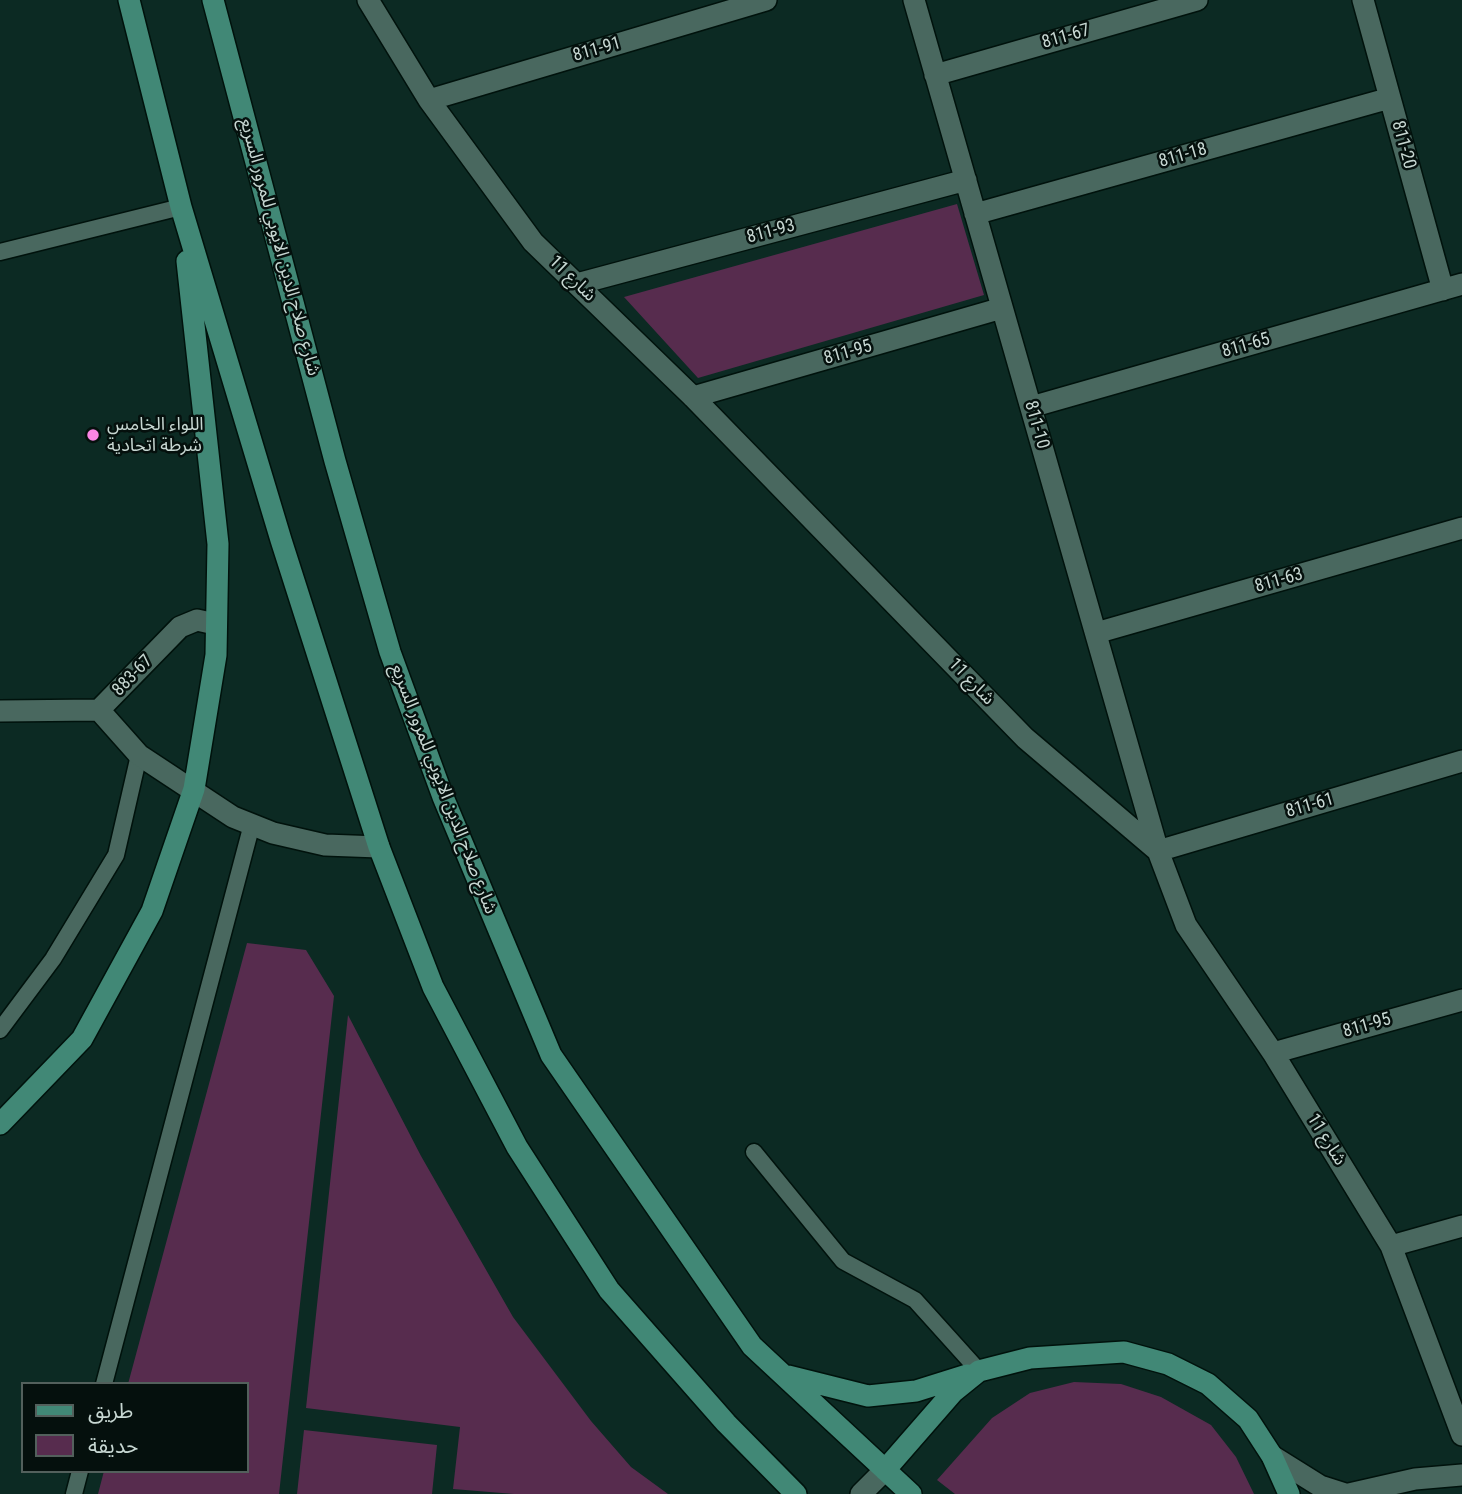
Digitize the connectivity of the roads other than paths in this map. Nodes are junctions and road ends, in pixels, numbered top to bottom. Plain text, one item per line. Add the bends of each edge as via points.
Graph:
1 (128, 0) edge
2 (213, 0) edge
3 (368, 0) edge
4 (766, 0) edge
5 (914, 0) edge
6 (1197, 0) edge
7 (1363, 0) edge
8 (935, 75) junction
9 (1390, 98) junction
10 (429, 100) junction
11 (966, 180) junction
12 (181, 206) junction
13 (975, 214) junction
14 (0, 252) edge
15 (578, 284) junction
16 (1452, 287) edge
17 (1002, 308) junction
18 (693, 397) junction
19 (1031, 407) junction
20 (1462, 528) edge
21 (215, 624) junction
22 (1096, 633) junction
23 (99, 710) junction
24 (0, 711) edge
25 (139, 755) junction
26 (1462, 761) edge
27 (194, 789) junction
28 (252, 824) junction
29 (379, 847) junction
30 (1158, 850) junction
31 (1462, 1000) edge
32 (0, 1030) edge
33 (1273, 1052) junction
34 (0, 1124) edge
35 (754, 1152) dead end
36 (1462, 1226) edge
37 (1391, 1246) junction
38 (979, 1371) junction
39 (782, 1374) junction
40 (105, 1382) edge
41 (1462, 1435) edge
42 (1272, 1456) junction
43 (885, 1469) junction
44 (79, 1473) edge
45 (1462, 1475) edge
46 (1462, 1486) edge
47 (74, 1494) edge
48 (796, 1494) edge
49 (861, 1494) edge
50 (911, 1494) edge
51 (1289, 1494) edge
52 (1347, 1494) edge
53 (1452, 1494) edge

1 - 12 main road
2 - 39 main road, شارع صلاح الدين الايوبي للمرور السريع via 390,652 448,810 551,1055 752,1346
3 - 10 street, شارع 11
4 - 10 street, 811-91
5 - 8 street, 811-10
6 - 8 street, 811-67
7 - 9 street, 811-20
8 - 11 street, 811-10
9 - 13 street, 811-18
9 - 16 street, 811-20
10 - 15 street, شارع 11 via 533,242
11 - 13 street, 811-10
11 - 15 street, 811-93
12 - 14 lane
12 - 21 main road via 218,544
12 - 29 main road
13 - 17 street, 811-10
15 - 18 street, شارع 11
16 - 19 street, 811-65
17 - 18 street, 811-95
17 - 19 street, 811-10
18 - 30 street, شارع 11 via 1025,738
19 - 22 street, 811-10
20 - 22 street, 811-63
21 - 23 street, 883-67 via 197,620 180,627
21 - 27 main road via 216,655
22 - 30 street, 811-10
23 - 24 street, 883-67
23 - 25 street
25 - 27 street
25 - 32 lane via 116,855 53,959
26 - 30 street, 811-61
27 - 28 street via 233,817
27 - 34 main road via 152,911 82,1039
28 - 29 street via 325,845
28 - 40 lane
29 - 48 main road via 433,987 517,1147 609,1290 726,1423
30 - 33 street, شارع 11 via 1186,925
31 - 33 street, 811-95
33 - 37 street, شارع 11
35 - 38 lane via 842,1261 915,1300
36 - 37 street
37 - 41 street, شارع 11
38 - 39 main road via 916,1391 868,1396
38 - 42 main road via 1030,1358 1081,1353 1124,1352 1157,1361 1208,1384 1248,1419
38 - 43 main road via 953,1392
39 - 43 main road, شارع صلاح الدين الايوبي للمرور السريع
42 - 51 main road
42 - 52 street via 1320,1486
43 - 49 street
43 - 50 main road, شارع صلاح الدين الايوبي للمرور السريع
44 - 47 lane
45 - 52 street
46 - 53 street

